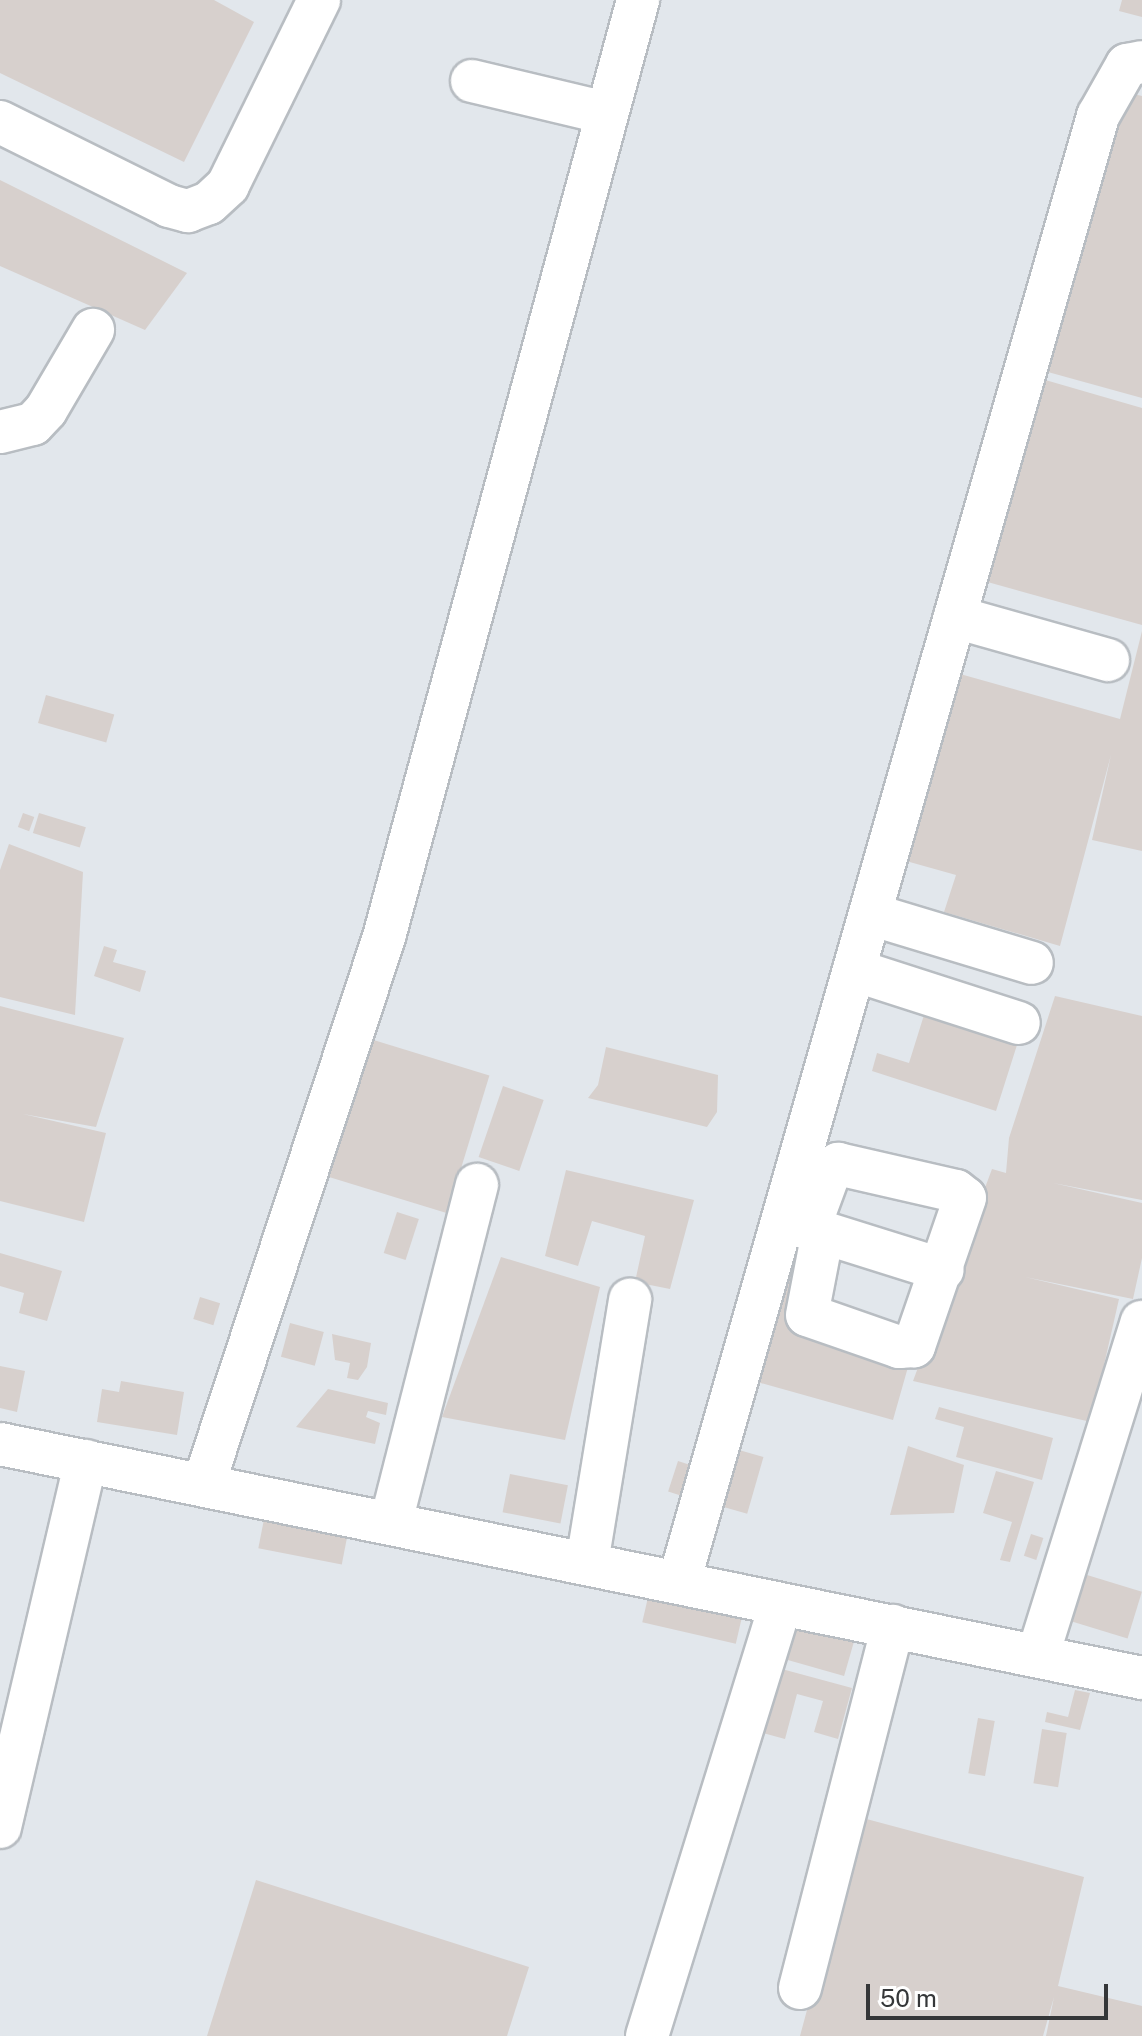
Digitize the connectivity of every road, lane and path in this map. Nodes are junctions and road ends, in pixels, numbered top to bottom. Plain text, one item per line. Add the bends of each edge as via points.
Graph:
1 (319, 0) edge
2 (643, 8) edge
3 (1142, 62) edge
4 (472, 81) dead end
5 (606, 113) junction
6 (0, 122) edge
7 (93, 330) dead end
8 (0, 432) edge
9 (955, 617) junction
10 (1108, 660) dead end
11 (870, 914) junction
12 (1032, 963) dead end
13 (854, 970) junction
14 (1019, 1023) dead end
15 (477, 1185) dead end
16 (805, 1228) junction
17 (943, 1270) junction
18 (630, 1299) dead end
19 (1142, 1322) edge
20 (0, 1444) edge
21 (86, 1461) junction
22 (204, 1483) junction
23 (391, 1522) junction
24 (587, 1563) junction
25 (679, 1582) junction
26 (781, 1604) junction
27 (893, 1626) junction
28 (1038, 1655) junction
29 (1142, 1678) edge
30 (0, 1827) edge
31 (800, 1988) dead end
32 (647, 2036) edge

1 - 6 street via 228,185 209,203 188,211 169,206
2 - 5 street
3 - 9 street via 1127,65 1098,116
4 - 5 street
5 - 22 street via 384,937
7 - 8 street via 46,410 33,424
9 - 10 street
9 - 11 street
11 - 12 street
11 - 13 street
13 - 14 street
13 - 16 street
15 - 23 street
16 - 17 street
16 - 17 street via 838,1164 956,1191 965,1198
16 - 17 street via 807,1315 899,1347 919,1342
16 - 25 street
18 - 24 street
19 - 28 street
20 - 21 street
21 - 22 street
21 - 30 street
22 - 23 street
23 - 24 street
24 - 25 street
25 - 26 street
26 - 27 street
26 - 32 street
27 - 28 street
27 - 31 street
28 - 29 street

